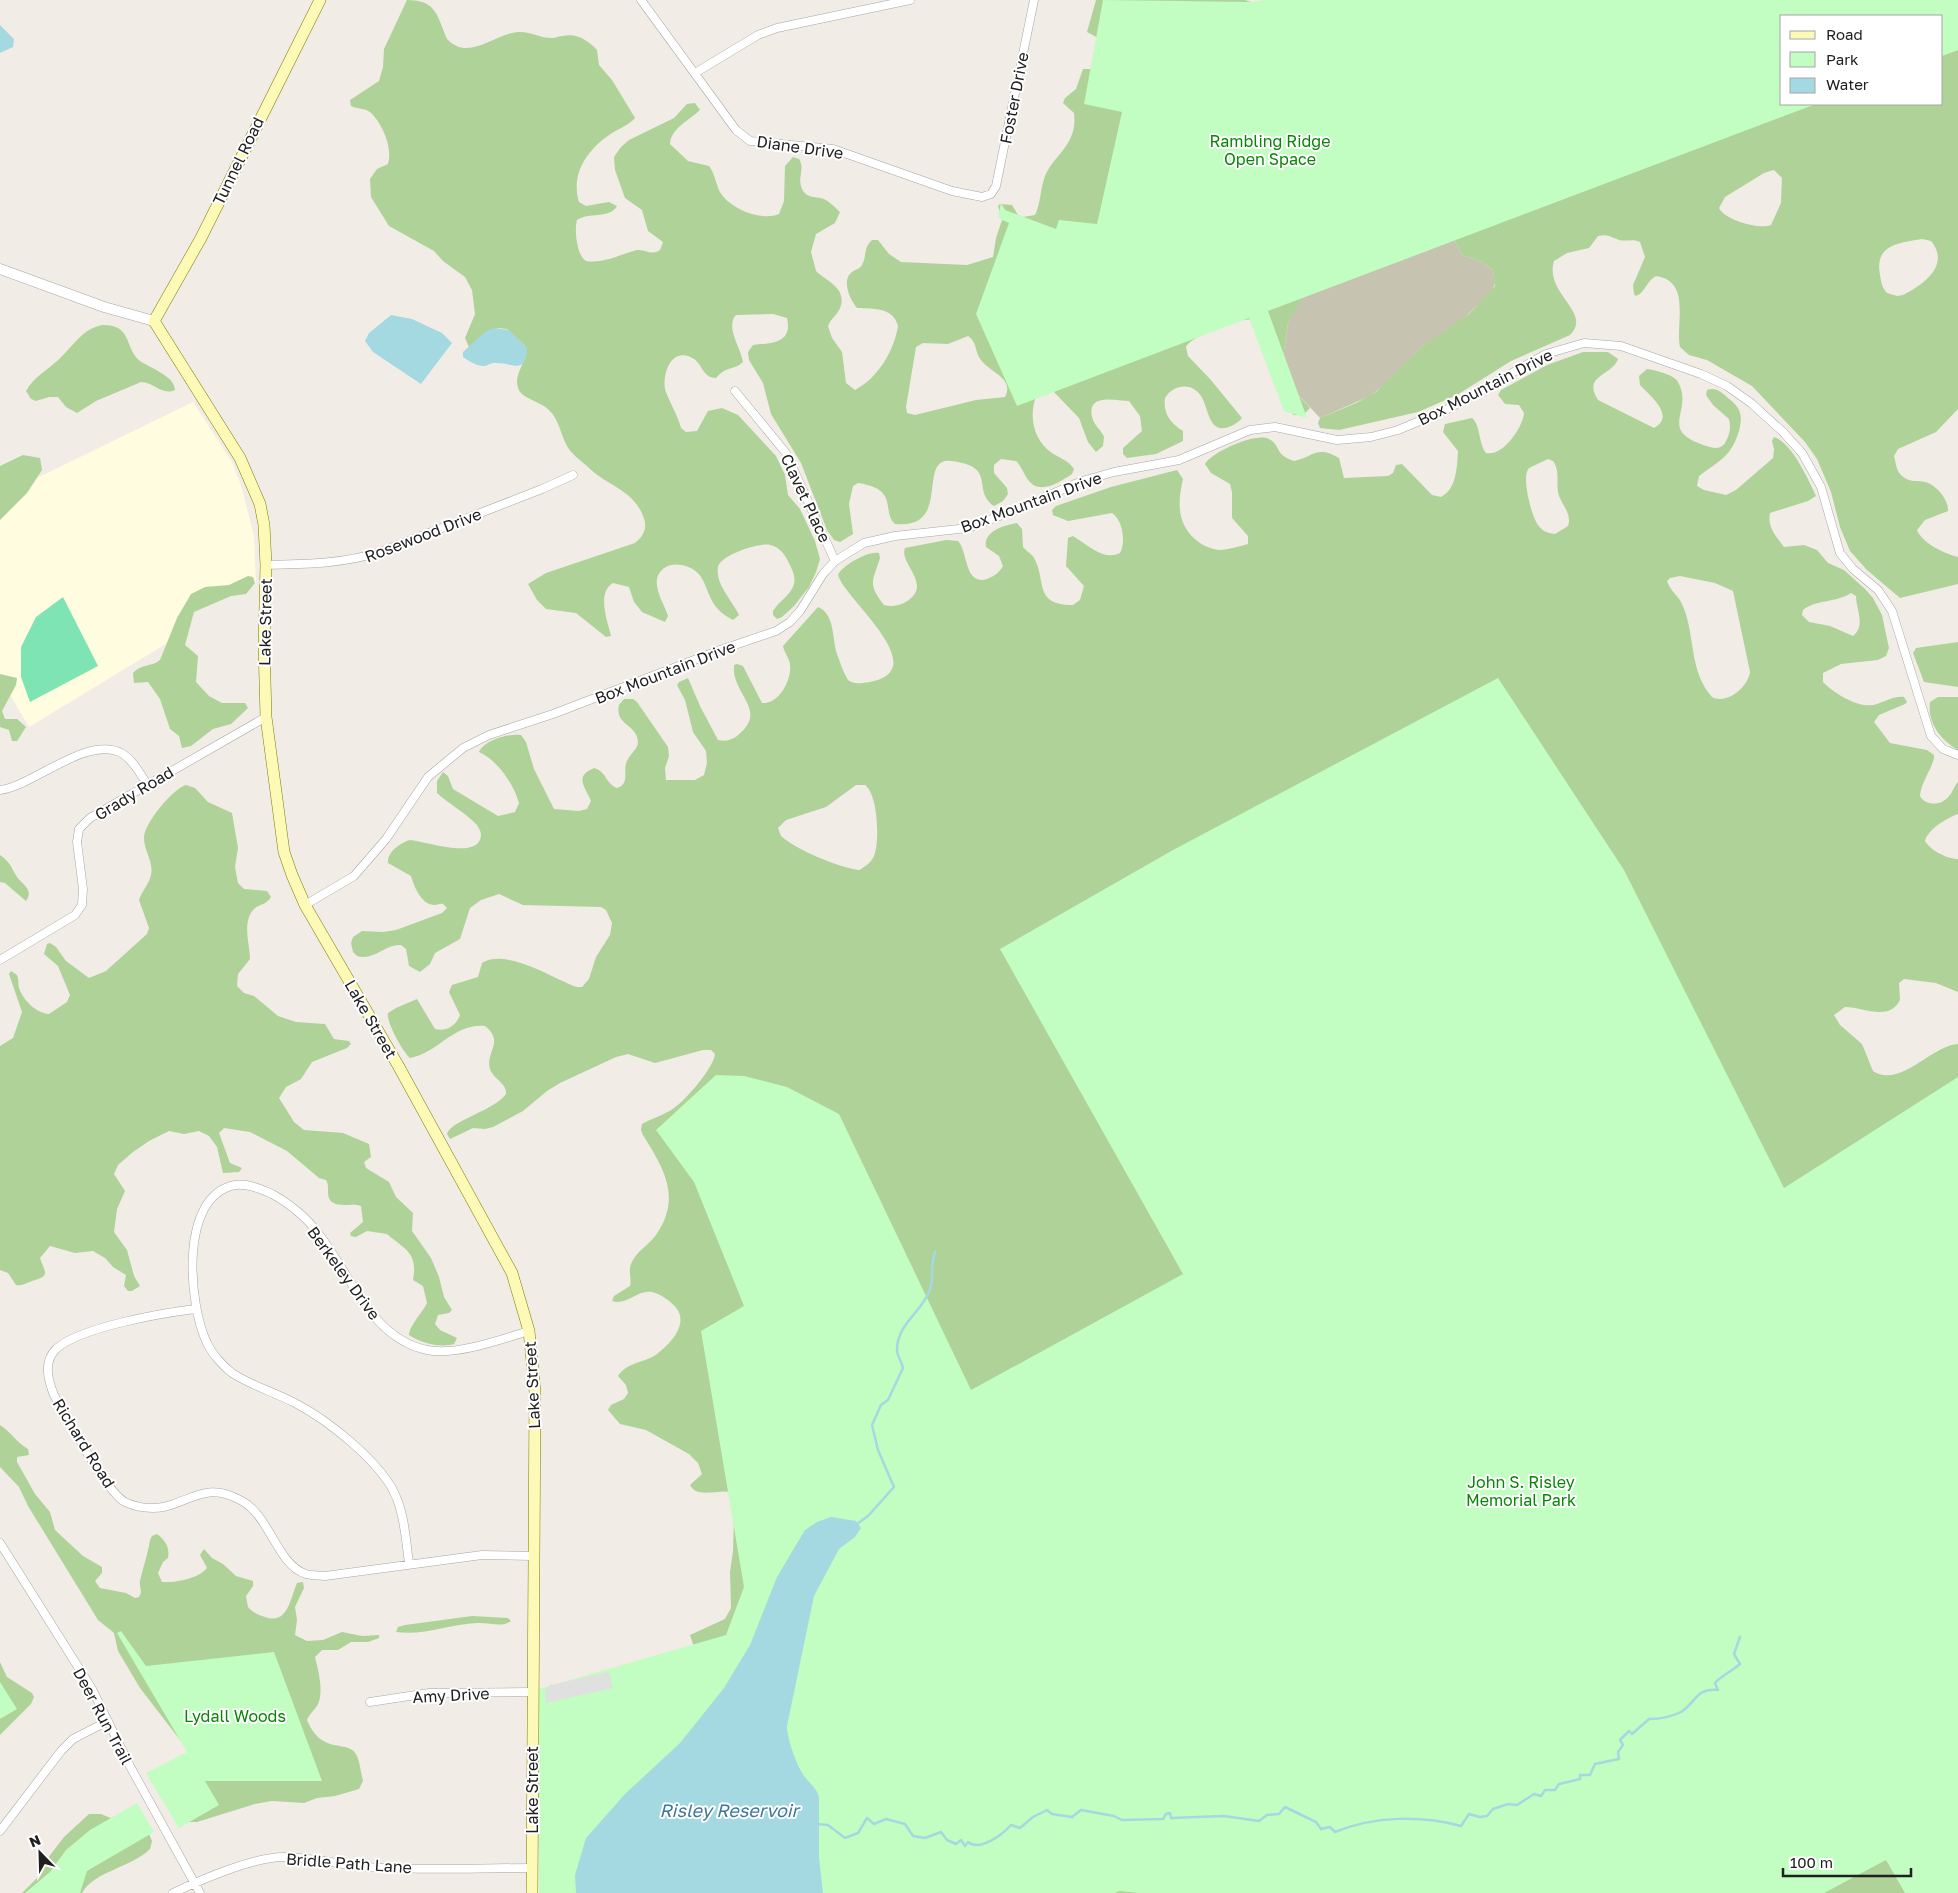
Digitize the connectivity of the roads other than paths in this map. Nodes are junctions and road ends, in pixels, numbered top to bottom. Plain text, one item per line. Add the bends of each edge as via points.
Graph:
1 (320, 0) edge
2 (640, 0) edge
3 (910, 0) edge
4 (1034, 0) edge
5 (695, 73) junction
6 (991, 194) joint
7 (0, 269) edge
8 (154, 321) junction
9 (735, 391) dead end
10 (573, 475) dead end
11 (835, 561) junction
12 (266, 565) junction
13 (266, 717) junction
14 (1958, 755) edge
15 (147, 784) junction
16 (0, 790) edge
17 (305, 905) junction
18 (0, 960) edge
19 (195, 1309) junction
20 (529, 1331) junction
21 (0, 1543) edge
22 (533, 1556) junction
23 (409, 1563) junction
24 (532, 1692) junction
25 (370, 1702) dead end
26 (108, 1721) junction
27 (0, 1831) edge
28 (532, 1868) junction
29 (195, 1882) junction
30 (173, 1893) edge
31 (200, 1893) edge
32 (532, 1893) edge

1 - 8 main road, Tunnel Road via 196,246
2 - 5 street, Diane Drive
3 - 5 street via 777,28 758,35
4 - 6 street, Foster Drive via 996,186
5 - 6 street, Diane Drive via 736,130 750,141 833,148 952,191 982,196
7 - 8 street via 136,318
8 - 12 main road, Lake Street via 249,476 263,518
9 - 11 street, Clavet Place via 786,453
10 - 12 street, Rosewood Drive via 362,558 330,563
11 - 14 street, Box Mountain Drive via 853,548 874,540 968,528 1090,478 1179,460 1250,430 1275,427 1346,440 1398,430 1453,406 1546,354 1584,344 1609,344 1701,374 1727,386 1751,403 1802,453 1821,487 1840,553 1878,590 1892,611 1931,736 1943,749
11 - 17 street, Box Mountain Drive via 800,611 776,631 488,735 463,748 428,777 386,839 354,876
12 - 13 main road, Lake Street
13 - 15 street, Grady Road
13 - 17 main road, Lake Street via 284,852
15 - 16 street via 122,754 98,751 81,754 13,787
15 - 18 street, Grady Road via 90,818 79,829 77,849 83,889 82,905 75,915
17 - 20 main road, Lake Street via 495,1240 512,1273
19 - 20 street, Berkeley Drive via 193,1250 199,1218 214,1196 234,1185 259,1187 297,1212 317,1231 374,1316 390,1333 406,1343 429,1351 458,1350
19 - 23 street, Berkeley Drive via 208,1344 224,1367 248,1383 296,1403 372,1461 388,1480 398,1500
19 - 23 street, Richard Road via 95,1330 56,1349 47,1364 48,1381 54,1395 107,1483 124,1502 146,1508 172,1505 198,1493 223,1492 244,1502 262,1519 294,1567 306,1574 325,1576
20 - 22 main road, Lake Street via 535,1392
21 - 26 street, Deer Run Trail via 92,1689
22 - 23 street, Richard Road via 482,1555
22 - 24 main road, Lake Street
24 - 25 street, Amy Drive via 429,1693
24 - 28 main road, Lake Street
26 - 27 street via 73,1739 61,1751
26 - 29 street, Deer Run Trail
28 - 29 street, Bridle Path Lane via 382,1868 282,1857
28 - 32 main road, Lake Street
29 - 30 street, Bridle Path Lane
29 - 31 street, Deer Run Trail

